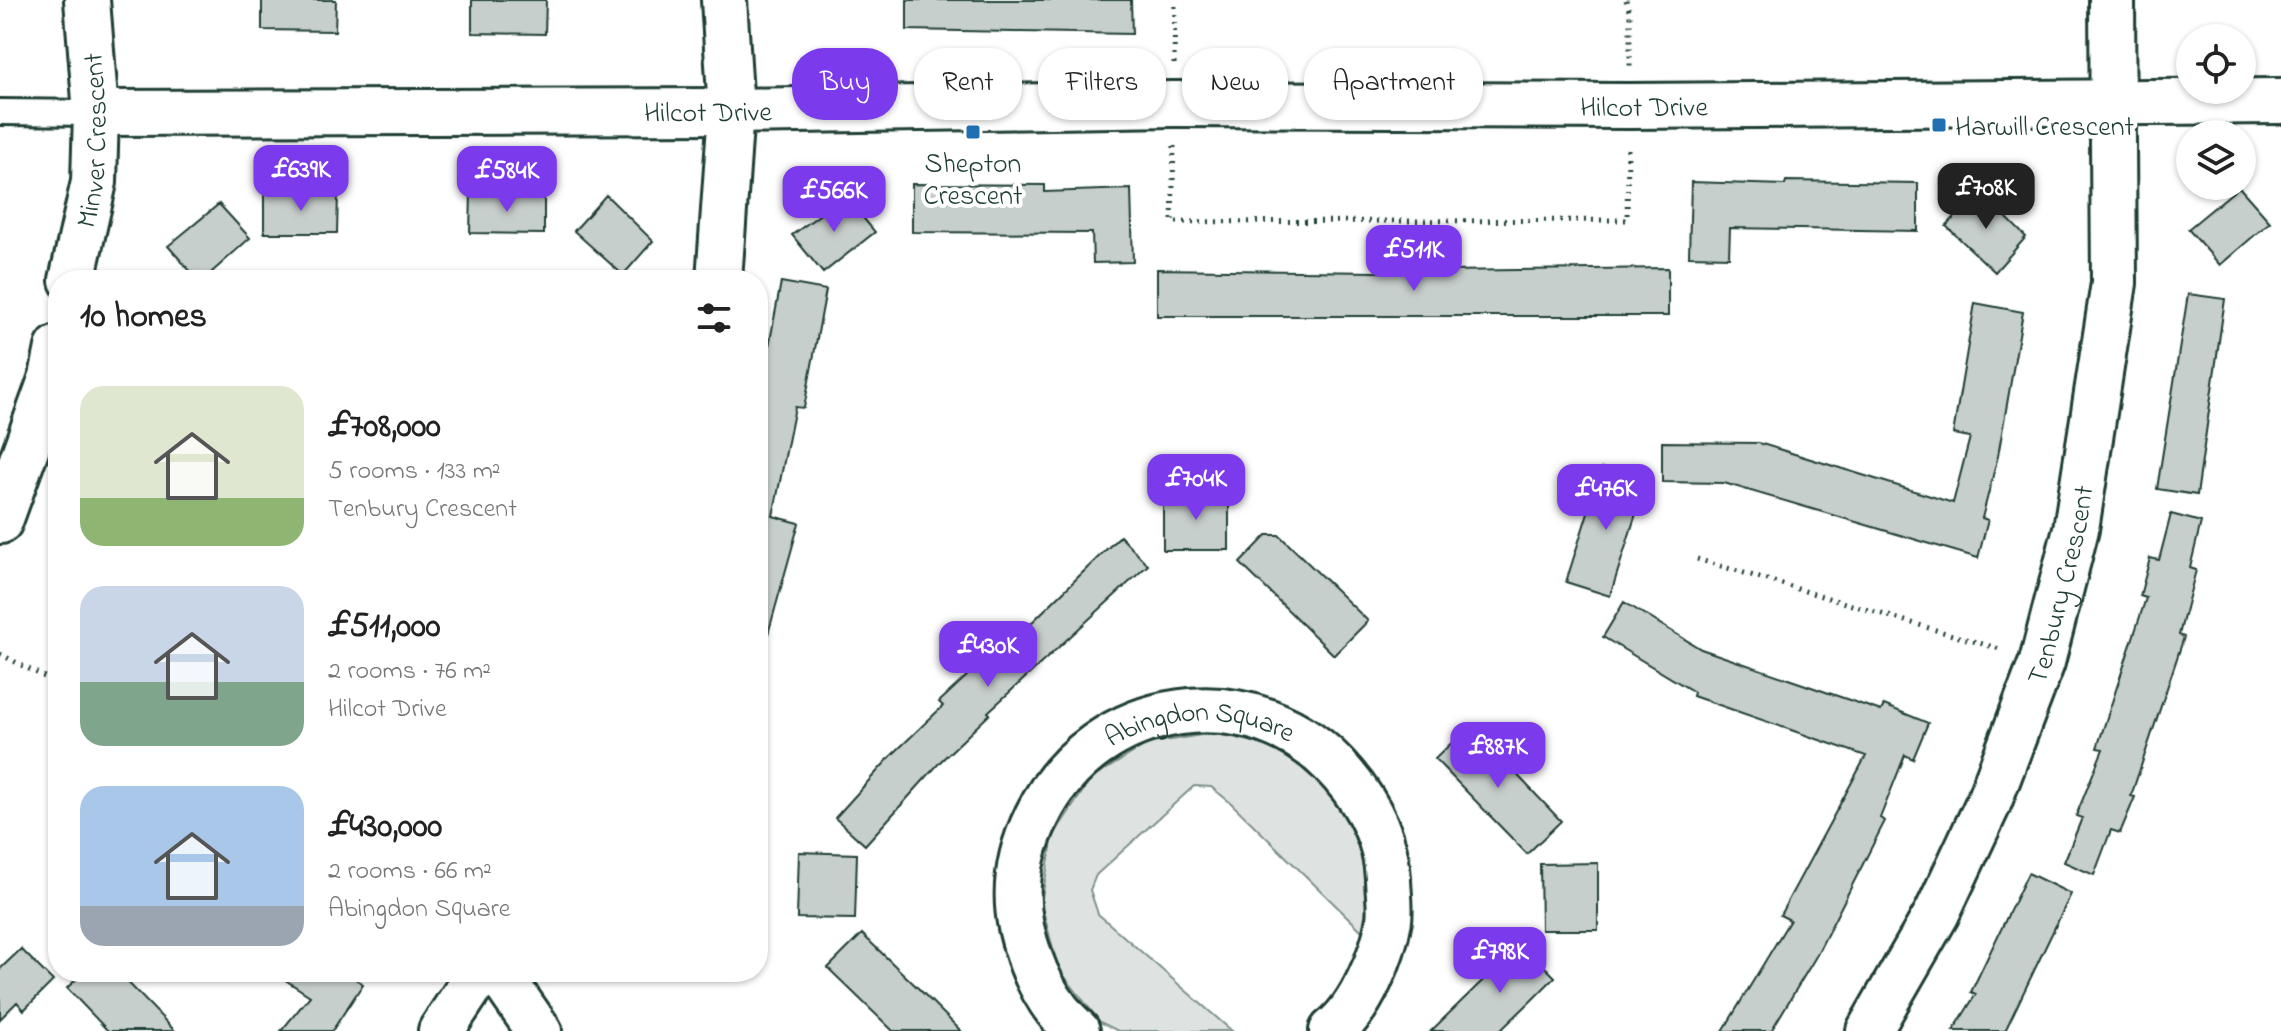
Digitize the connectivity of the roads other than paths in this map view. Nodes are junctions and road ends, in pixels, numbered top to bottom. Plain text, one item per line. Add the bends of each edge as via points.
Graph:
1 (87, 0) edge
2 (724, 0) edge
3 (2112, 0) edge
4 (2281, 101) edge
5 (2110, 102) junction
6 (731, 111) junction
7 (0, 112) edge
8 (96, 113) junction
9 (74, 270) edge
10 (720, 270) edge
11 (48, 388) edge
12 (0, 521) edge
13 (473, 982) edge
14 (505, 982) edge
15 (1336, 1030) edge
16 (441, 1031) edge
17 (539, 1031) edge
18 (1077, 1031) edge
19 (1869, 1031) edge

1 - 8 street, Minver Crescent
2 - 6 street
3 - 5 street
4 - 5 street, Hilcot Drive
5 - 6 street, Hilcot Drive via 1174,104
5 - 19 street, Tenbury Crescent via 2114,283 2076,529 2042,662 1988,804 1943,900
6 - 8 street, Hilcot Drive
6 - 10 street
7 - 8 lane
8 - 9 street, Minver Crescent via 94,182
11 - 12 street
13 - 16 street
14 - 17 street
15 - 18 street, Abingdon Square via 1372,978 1390,918 1387,857 1365,800 1325,753 1272,721 1211,709 1150,716 1095,744 1051,787 1024,842 1016,903 1029,964 1060,1017

